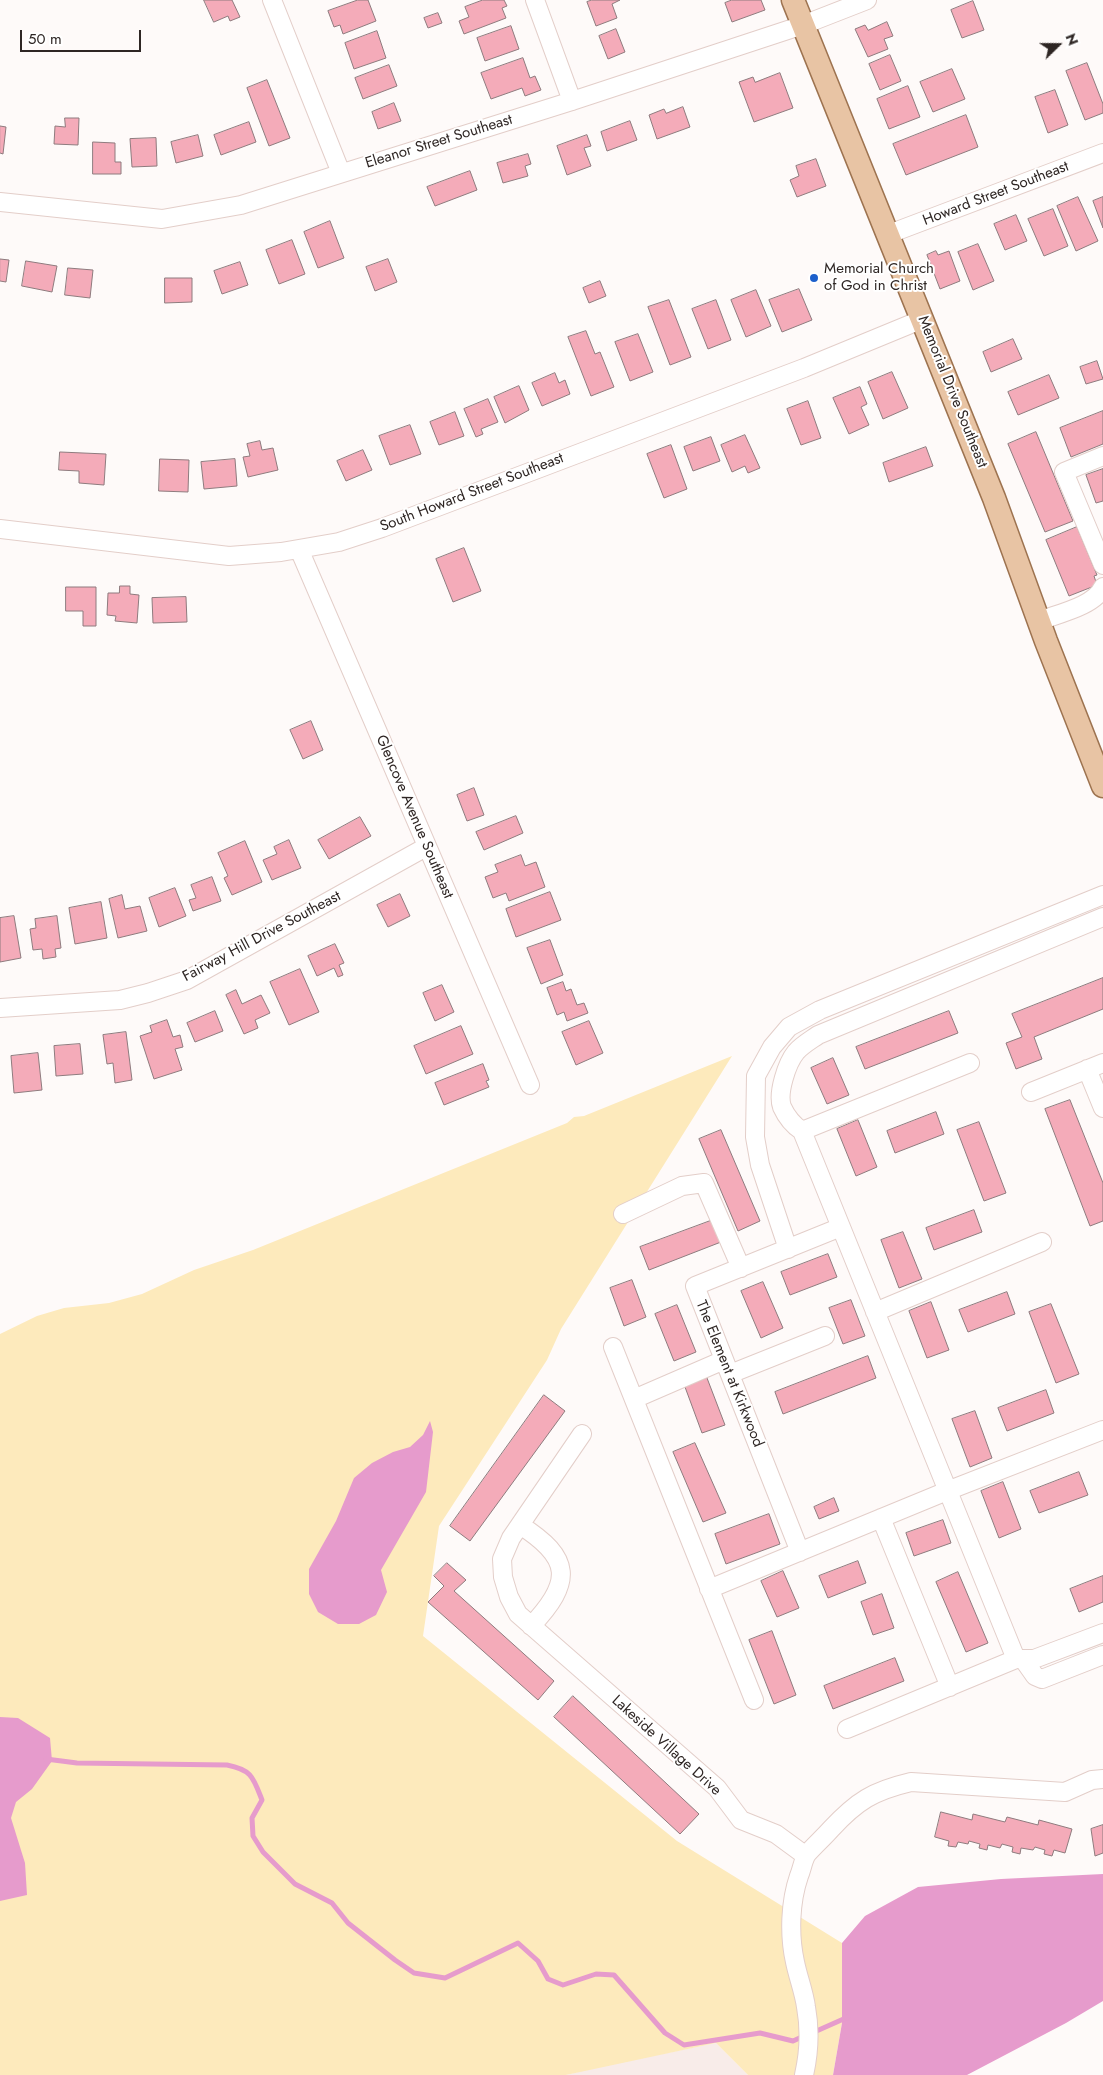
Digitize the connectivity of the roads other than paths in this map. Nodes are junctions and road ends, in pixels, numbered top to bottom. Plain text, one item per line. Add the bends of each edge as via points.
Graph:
1 (272, 0) edge
2 (535, 0) edge
3 (794, 0) edge
4 (868, 0) edge
5 (803, 25) junction
6 (572, 101) junction
7 (1103, 153) edge
8 (341, 173) junction
9 (0, 202) edge
10 (888, 234) junction
11 (923, 319) junction
12 (1103, 456) edge
13 (0, 529) edge
14 (299, 549) junction
15 (1103, 565) edge
16 (1103, 587) edge
17 (1039, 622) junction
18 (1098, 756) edge
19 (1103, 786) edge
20 (426, 847) junction
21 (1103, 895) edge
22 (1103, 917) edge
23 (0, 1008) edge
24 (970, 1063) dead end
25 (1095, 1066) edge
26 (530, 1085) dead end
27 (1031, 1092) dead end
28 (781, 1106) junction
29 (1103, 1108) edge
30 (754, 1109) junction
31 (802, 1131) junction
32 (622, 1214) dead end
33 (841, 1227) junction
34 (1042, 1242) dead end
35 (788, 1249) junction
36 (741, 1268) junction
37 (875, 1312) junction
38 (824, 1336) dead end
39 (613, 1347) dead end
40 (727, 1367) junction
41 (634, 1399) junction
42 (1103, 1430) edge
43 (582, 1434) dead end
44 (948, 1491) junction
45 (881, 1518) junction
46 (520, 1525) junction
47 (800, 1552) junction
48 (709, 1589) junction
49 (531, 1626) junction
50 (1103, 1633) edge
51 (1103, 1655) edge
52 (1019, 1659) junction
53 (950, 1687) junction
54 (754, 1700) dead end
55 (847, 1729) dead end
56 (1099, 1775) edge
57 (806, 1856) junction
58 (804, 2075) edge

1 - 8 street
2 - 6 street
3 - 5 main road, Memorial Drive Southeast
4 - 5 street, Eleanor Street Southeast
5 - 6 street, Eleanor Street Southeast
5 - 10 main road, Memorial Drive Southeast
6 - 8 street, Eleanor Street Southeast
7 - 10 street, Howard Street Southeast
8 - 9 street, Eleanor Street Southeast via 241,205 162,219
10 - 11 main road, Memorial Drive Southeast
11 - 14 street, South Howard Street Southeast via 804,368 382,528 339,542
11 - 17 main road, Memorial Drive Southeast via 1006,528
12 - 15 street via 1064,472
13 - 14 street, South Howard Street Southeast via 229,556
14 - 20 street, Glencove Avenue Southeast
16 - 17 street via 1090,602
17 - 18 main road, Memorial Drive Southeast
18 - 19 main road, Memorial Drive Southeast
20 - 23 street, Fairway Hill Drive Southeast via 187,980 120,1000
20 - 26 street, Glencove Avenue Southeast
21 - 30 street via 820,1010 789,1027 772,1047 756,1076
22 - 28 street via 818,1035 797,1051 787,1067 782,1082
24 - 31 street
25 - 27 street
25 - 29 street
28 - 30 street
28 - 31 street via 792,1124
30 - 35 street via 760,1165
31 - 33 street
32 - 36 street via 682,1186 704,1183
33 - 35 street, The Element at Kirkwood
33 - 37 street
34 - 37 street
35 - 36 street, The Element at Kirkwood
36 - 40 street, The Element at Kirkwood via 695,1286
37 - 44 street
38 - 40 street
39 - 41 street
40 - 41 street
40 - 47 street, The Element at Kirkwood
41 - 48 street
42 - 44 street
43 - 46 street, Lakeside Village Drive
44 - 45 street
44 - 52 street
45 - 47 street
45 - 53 street
46 - 49 street, Lakeside Village Drive via 502,1559 502,1577 518,1614
46 - 49 street via 541,1538 556,1554 562,1573 558,1594
47 - 48 street
48 - 54 street
49 - 57 street, Lakeside Village Drive via 717,1788 741,1820 776,1834
50 - 52 street via 1051,1654
51 - 52 street via 1042,1678 1035,1676
52 - 53 street
53 - 55 street
56 - 57 street via 1065,1792 936,1782 911,1782 887,1788 867,1797 844,1815
57 - 58 street via 796,1884 792,1920 795,1962 809,2034

